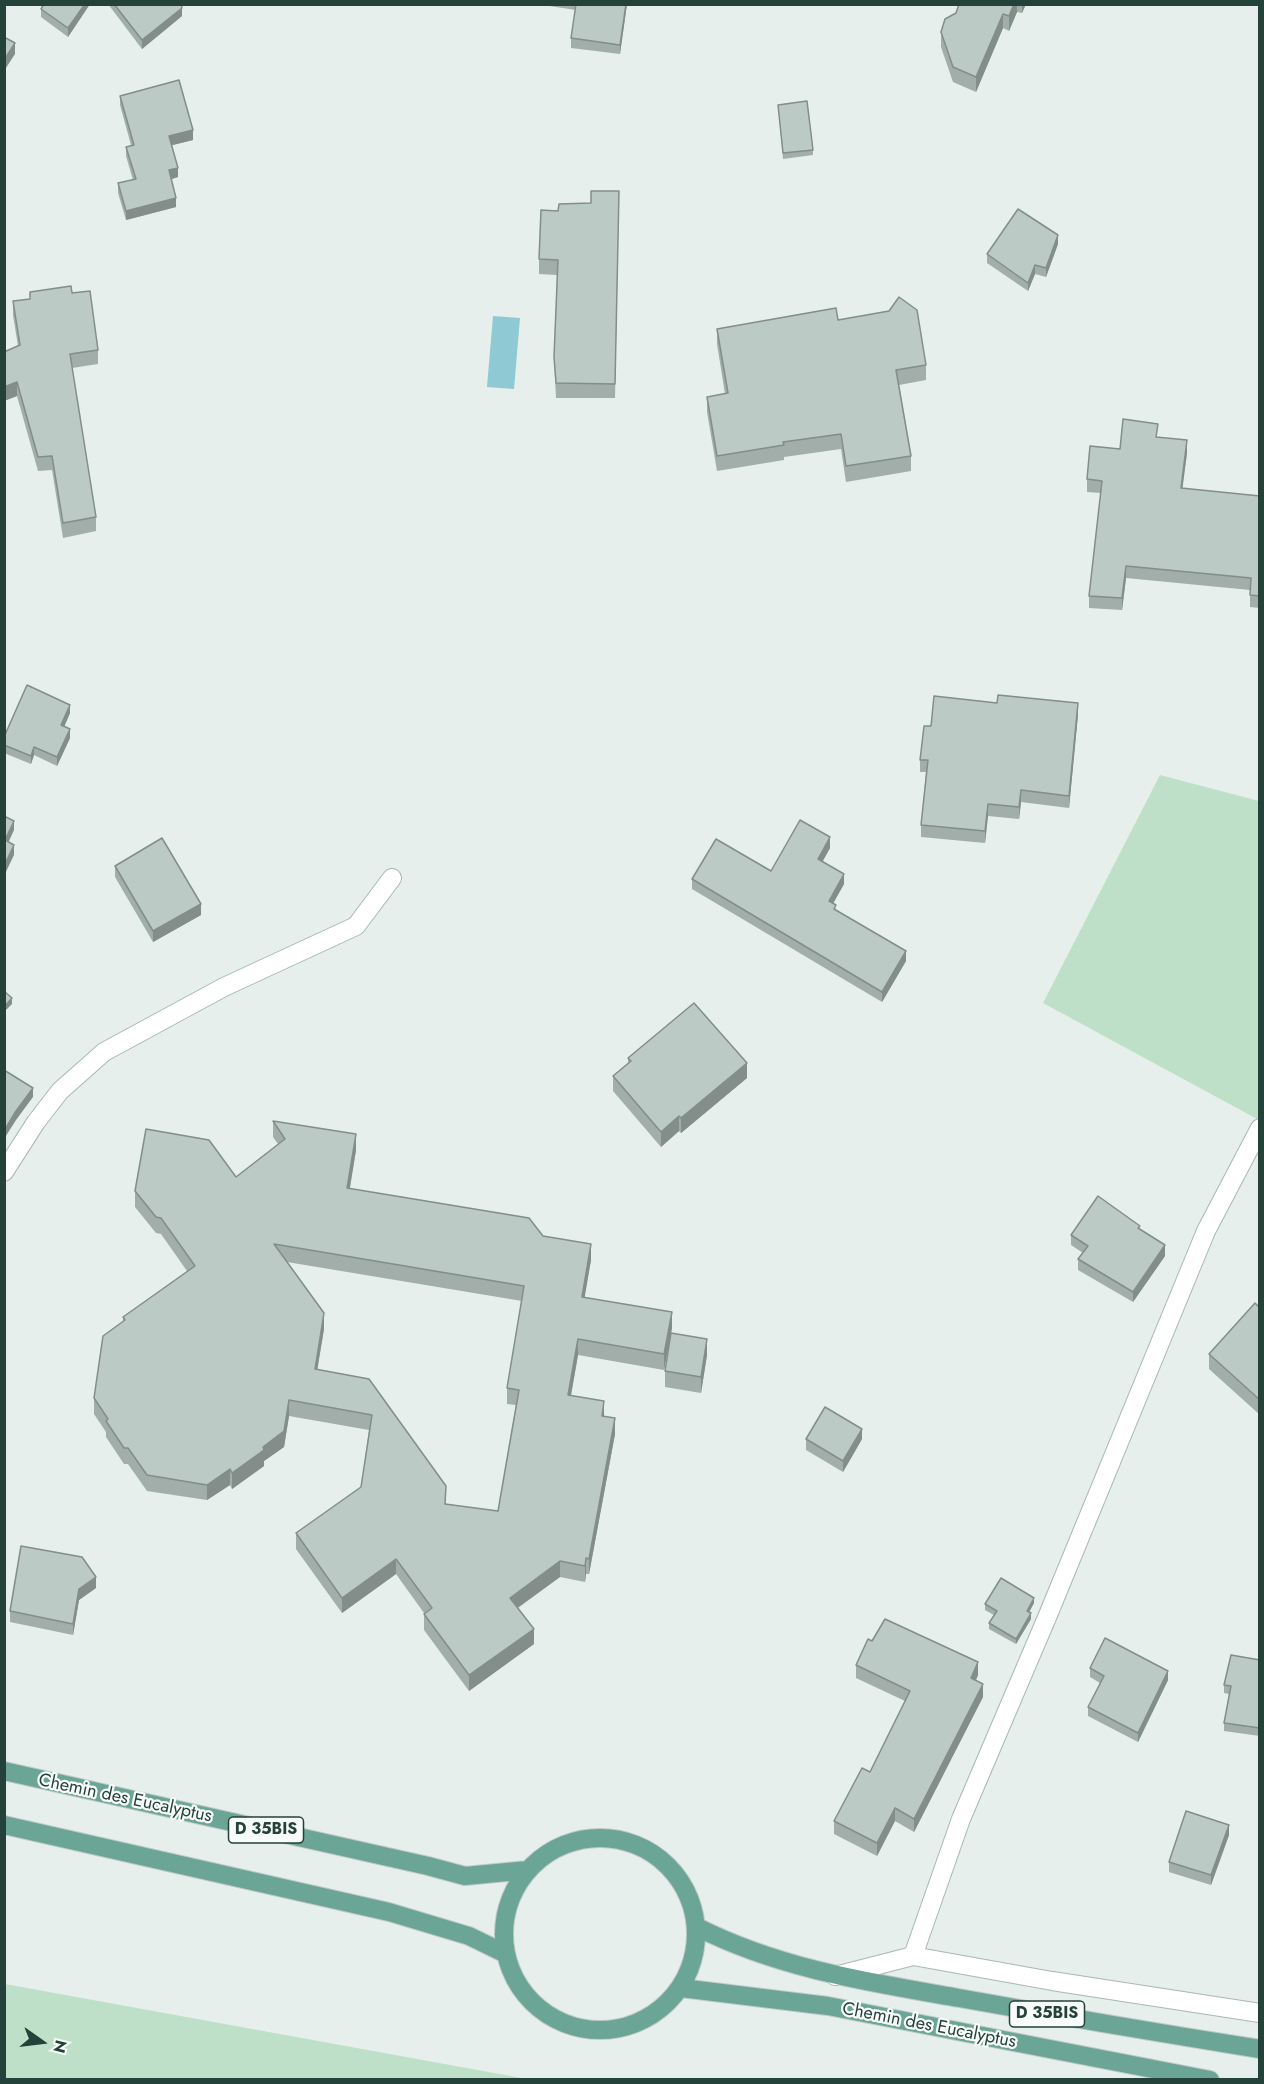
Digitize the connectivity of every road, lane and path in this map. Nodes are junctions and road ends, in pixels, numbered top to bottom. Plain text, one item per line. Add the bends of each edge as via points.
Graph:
1 (392, 878) dead end
2 (1260, 1128) edge
3 (4, 1172) edge
4 (4, 1772) edge
5 (4, 1825) edge
6 (528, 1870) junction
7 (697, 1927) junction
8 (506, 1954) junction
9 (913, 1956) junction
10 (835, 1976) junction
11 (681, 1988) junction
12 (1260, 2013) edge
13 (1260, 2049) edge
14 (1210, 2079) edge

1 - 3 street via 356,926 224,987 104,1052 60,1090
2 - 9 street via 1206,1231 961,1819
4 - 6 main road, Chemin des Eucalyptus / D 35BIS via 465,1876
5 - 8 main road via 389,1912 469,1936
6 - 7 main road via 553,1850 583,1839 616,1839 646,1849 672,1869 689,1896
6 - 8 main road via 512,1896 504,1924
7 - 10 main road, Chemin des Eucalyptus / D 35BIS via 760,1955
7 - 11 main road via 694,1959
8 - 11 main road via 518,1985 539,2010 567,2026 599,2032 630,2027 659,2012
9 - 10 street, Chemin des Eucalyptus
9 - 12 street, Chemin des Eucalyptus
10 - 13 main road, Chemin des Eucalyptus / D 35BIS
11 - 14 main road, Chemin des Eucalyptus / D 35BIS via 828,2006

